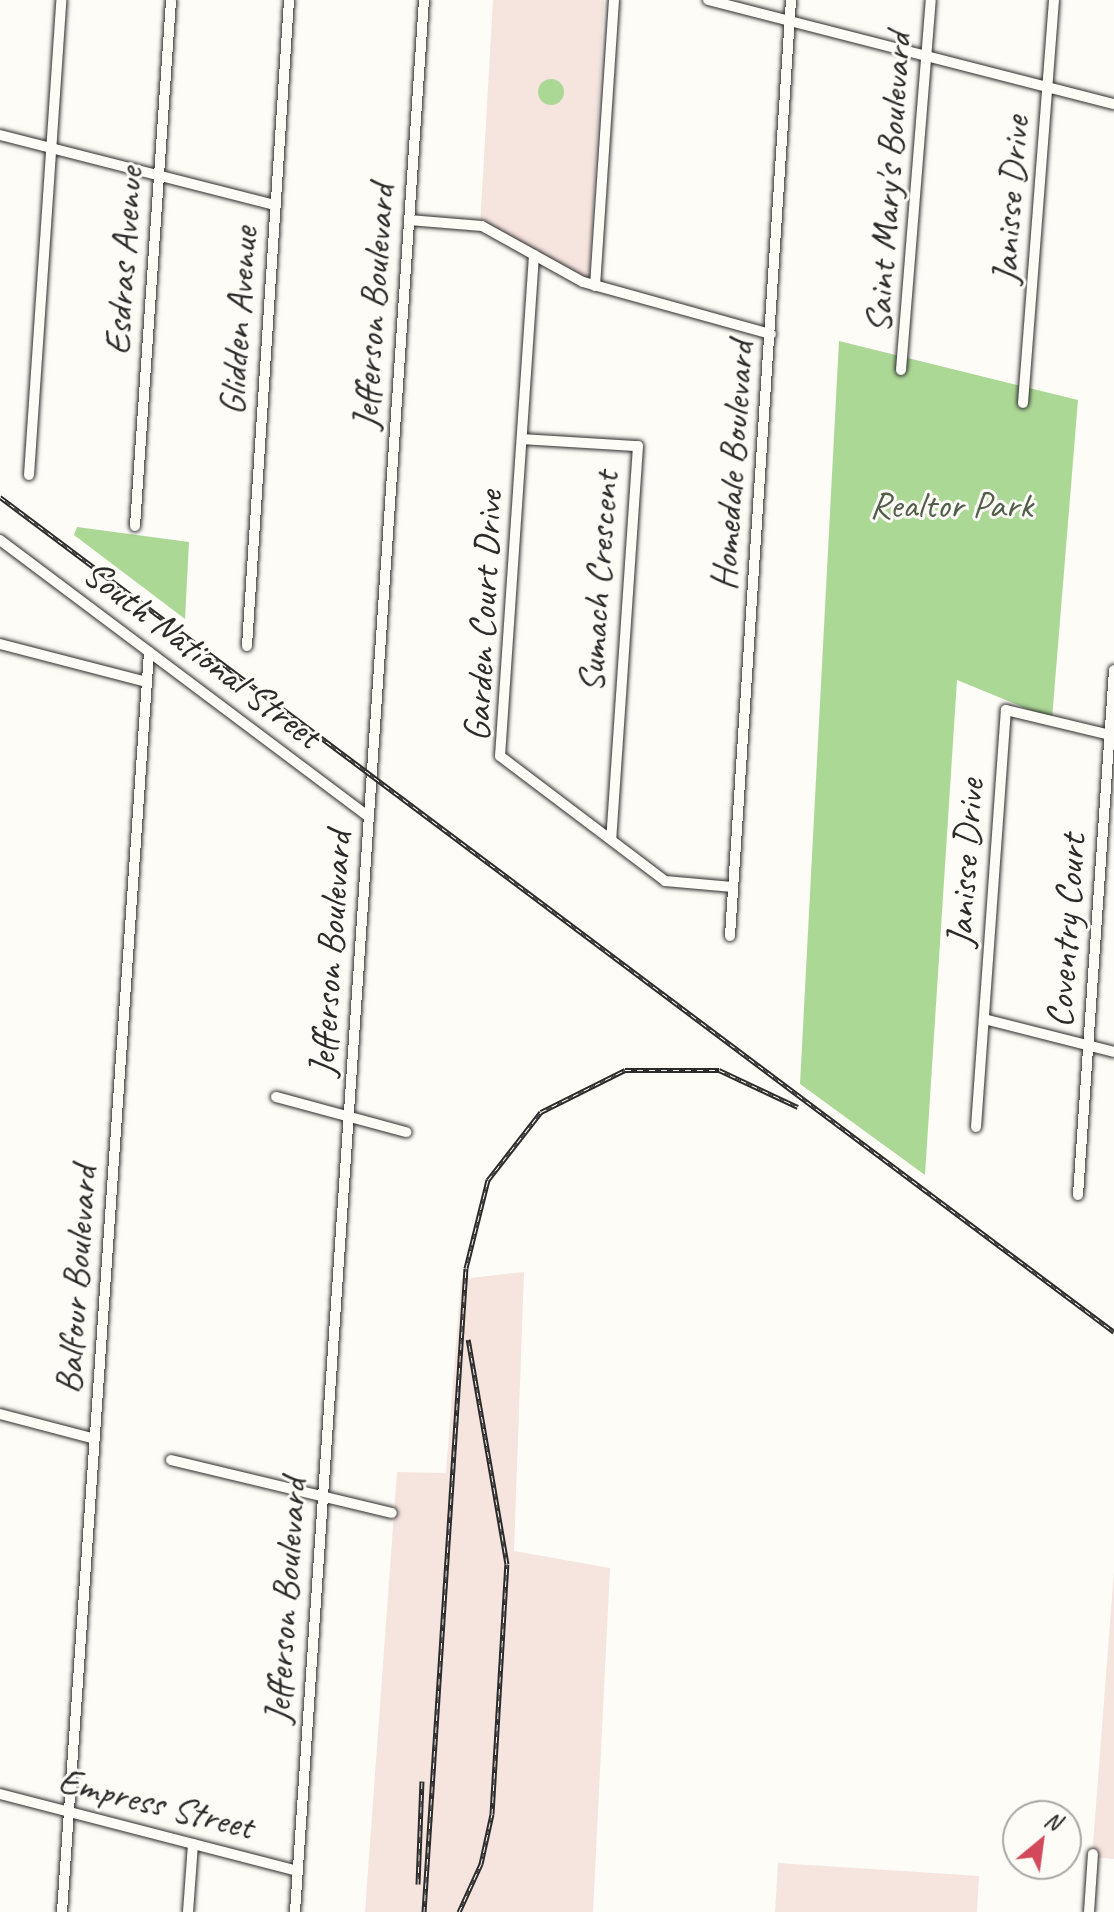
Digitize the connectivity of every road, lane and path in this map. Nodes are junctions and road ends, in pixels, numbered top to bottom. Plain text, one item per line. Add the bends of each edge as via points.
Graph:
1 (61, 0) edge
2 (171, 0) edge
3 (289, 0) edge
4 (424, 0) edge
5 (614, 0) edge
6 (708, 0) edge
7 (791, 0) edge
8 (931, 0) edge
9 (1054, 0) edge
10 (790, 20) junction
11 (926, 57) junction
12 (1047, 87) junction
13 (1114, 104) edge
14 (0, 135) edge
15 (51, 147) junction
16 (159, 176) junction
17 (275, 205) junction
18 (409, 220) junction
19 (534, 255) junction
20 (595, 286) junction
21 (771, 334) junction
22 (901, 370) dead end
23 (1023, 403) dead end
24 (522, 439) junction
25 (29, 475) dead end
26 (135, 526) dead end
27 (0, 540) edge
28 (0, 644) edge
29 (247, 646) dead end
30 (149, 652) junction
31 (1114, 670) edge
32 (147, 682) junction
33 (1110, 735) junction
34 (369, 817) junction
35 (611, 838) junction
36 (733, 887) junction
37 (730, 936) dead end
38 (984, 1019) junction
39 (1088, 1044) junction
40 (1114, 1052) edge
41 (276, 1097) dead end
42 (349, 1117) junction
43 (976, 1127) dead end
44 (406, 1132) dead end
45 (1078, 1195) dead end
46 (0, 1414) edge
47 (95, 1439) junction
48 (171, 1460) dead end
49 (322, 1495) junction
50 (392, 1513) dead end
51 (0, 1794) edge
52 (69, 1812) junction
53 (193, 1844) junction
54 (1093, 1854) dead end
55 (297, 1871) junction
56 (62, 1912) edge
57 (188, 1912) edge
58 (295, 1912) edge
59 (1089, 1912) edge

1 - 15 street
2 - 16 street, Esdras Avenue
3 - 17 street, Glidden Avenue
4 - 18 street, Jefferson Boulevard
5 - 20 street
6 - 10 street
7 - 10 street, Homedale Boulevard
8 - 11 street, Saint Mary's Boulevard
9 - 12 street, Janisse Drive
10 - 11 street
10 - 21 street, Homedale Boulevard
11 - 12 street
11 - 22 street, Saint Mary's Boulevard
12 - 13 street
12 - 23 street, Janisse Drive
14 - 15 street
15 - 16 street
15 - 25 street
16 - 17 street
16 - 26 street, Esdras Avenue
17 - 29 street, Glidden Avenue
18 - 19 street via 482,226
18 - 34 street, Jefferson Boulevard
19 - 20 street
19 - 24 street, Garden Court Drive
20 - 21 street
21 - 36 street, Homedale Boulevard
24 - 35 street, Garden Court Drive via 500,756
24 - 35 street, Sumach Crescent via 638,446
27 - 30 street, South National Street
28 - 32 street
30 - 32 street, Balfour Boulevard
30 - 34 street, South National Street
31 - 33 street, Coventry Court
32 - 47 street, Balfour Boulevard
33 - 38 street, Janisse Drive via 1006,710
33 - 39 street, Coventry Court
34 - 42 street, Jefferson Boulevard
35 - 36 street, Garden Court Drive via 665,881
36 - 37 street, Homedale Boulevard
38 - 39 street
38 - 43 street, Janisse Drive
39 - 40 street
39 - 45 street, Coventry Court
41 - 42 street
42 - 44 street
42 - 49 street, Jefferson Boulevard
46 - 47 street
47 - 52 street, Balfour Boulevard
48 - 49 street
49 - 50 street
49 - 55 street, Jefferson Boulevard
51 - 52 street, Empress Street
52 - 53 street, Empress Street
52 - 56 street, Balfour Boulevard
53 - 55 street, Empress Street
53 - 57 street
54 - 59 street
55 - 58 street, Jefferson Boulevard

